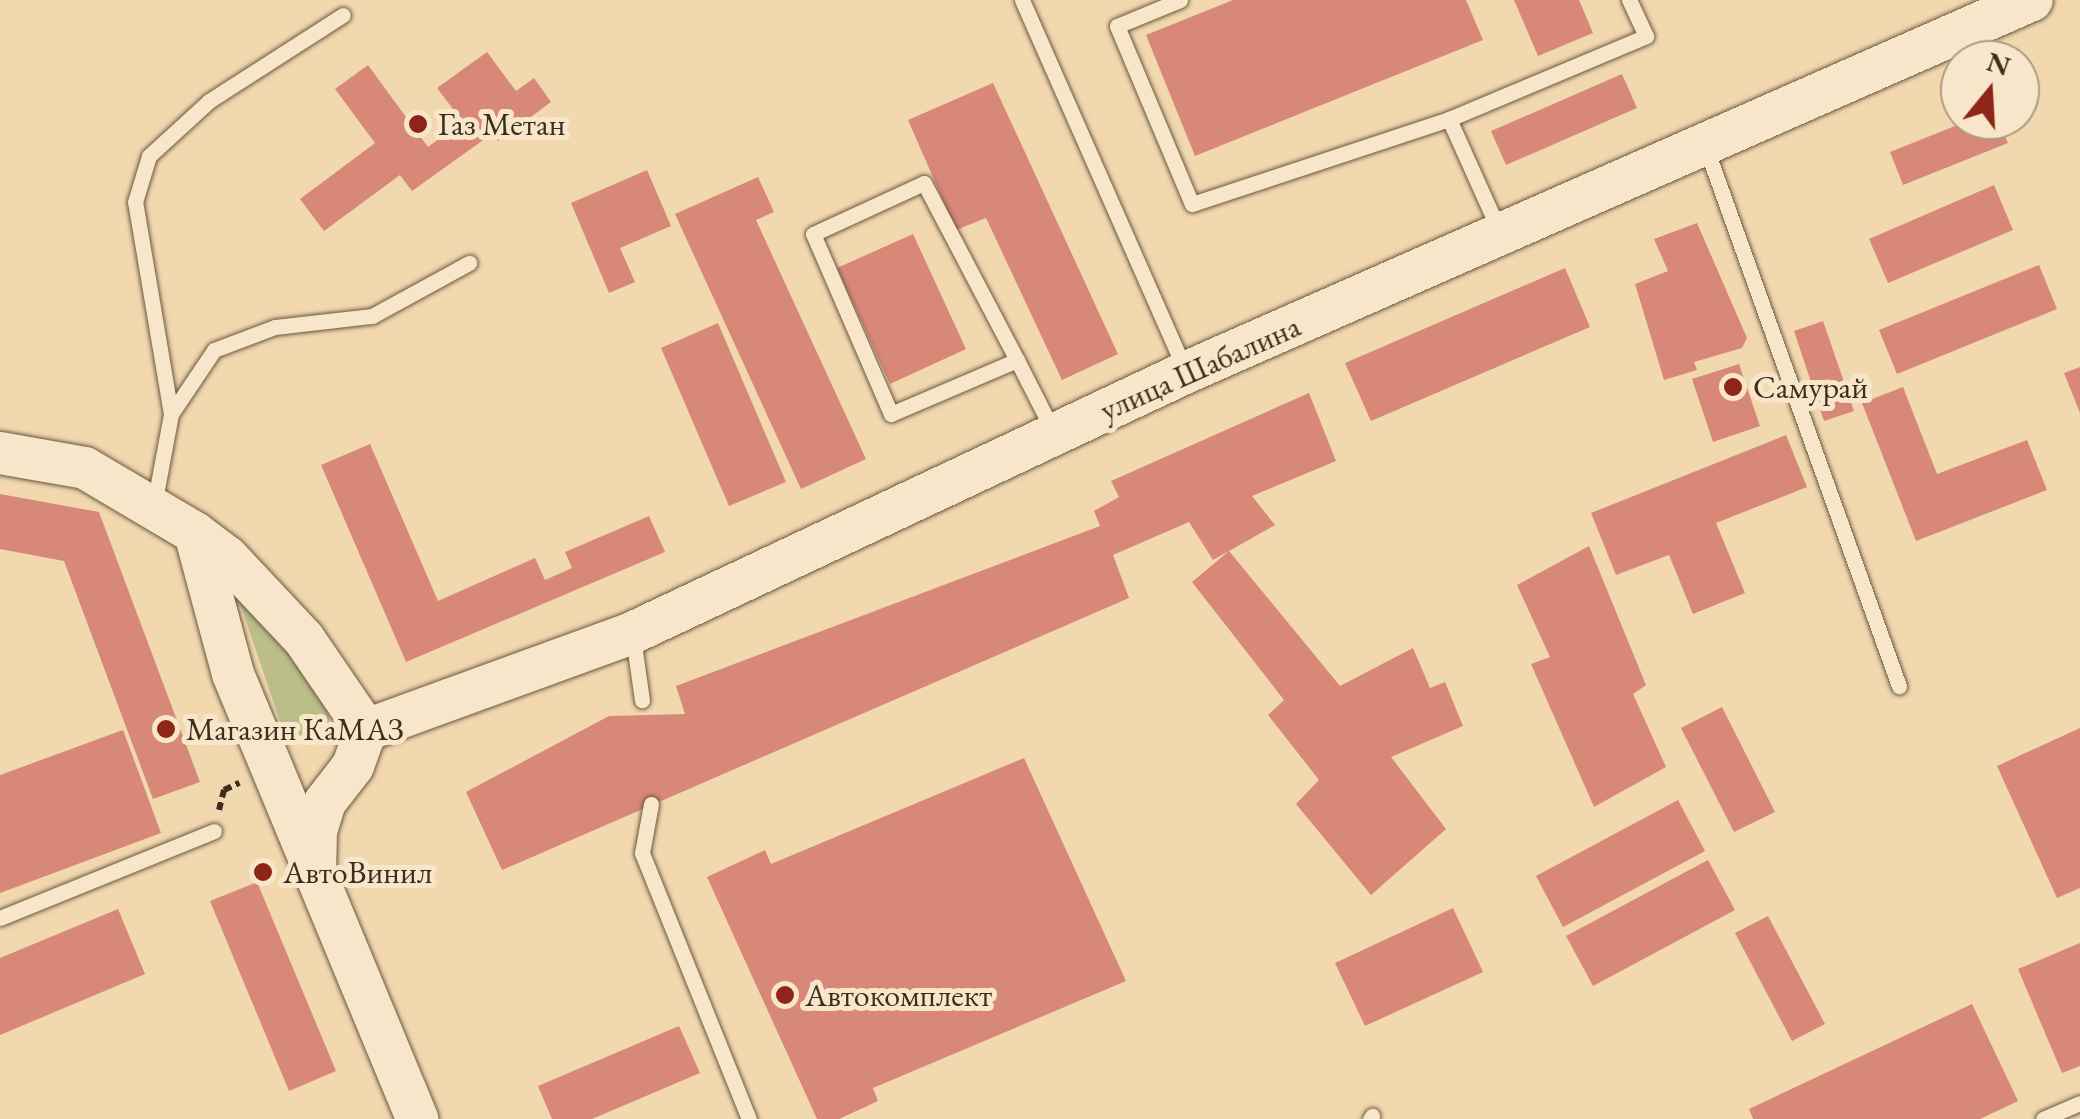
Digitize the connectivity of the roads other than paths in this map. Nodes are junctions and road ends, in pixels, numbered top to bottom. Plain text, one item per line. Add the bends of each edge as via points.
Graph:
1 (1022, 0) edge
2 (1180, 0) edge
3 (1629, 0) edge
4 (2032, 0) edge
5 (342, 14) dead end
6 (1449, 119) junction
7 (1704, 144) junction
8 (1500, 234) junction
9 (469, 263) dead end
10 (1016, 360) junction
11 (1186, 372) junction
12 (171, 414) junction
13 (1055, 434) junction
14 (0, 452) edge
15 (154, 508) junction
16 (194, 532) junction
17 (632, 633) junction
18 (1899, 686) dead end
19 (642, 700) dead end
20 (360, 748) junction
21 (267, 761) junction
22 (651, 804) dead end
23 (214, 831) road end
24 (316, 872) junction
25 (0, 918) edge
26 (2080, 1103) edge
27 (416, 1119) edge
28 (749, 1119) edge
29 (2043, 1119) edge

1 - 11 lane
2 - 6 lane via 1117,26 1192,204
3 - 6 lane via 1646,36
4 - 7 main road, улица Шабалина
5 - 12 lane via 209,101 149,156 135,202
6 - 8 lane
7 - 8 main road, улица Шабалина
7 - 18 lane
8 - 11 main road, улица Шабалина
9 - 12 lane via 372,316 276,327 214,350
10 - 10 lane via 924,183 813,234 891,414
10 - 13 lane
11 - 13 main road, улица Шабалина
12 - 15 lane
13 - 17 main road, улица Шабалина
14 - 15 main road via 84,468
15 - 16 main road
16 - 20 main road via 227,556 304,639
16 - 21 main road via 233,674
17 - 19 lane
17 - 20 main road, улица Шабалина
20 - 21 main road, улица Шабалина via 308,772
20 - 24 main road via 326,802 316,832
21 - 24 main road
22 - 28 lane via 642,854
23 - 25 lane
24 - 27 main road
26 - 29 lane

